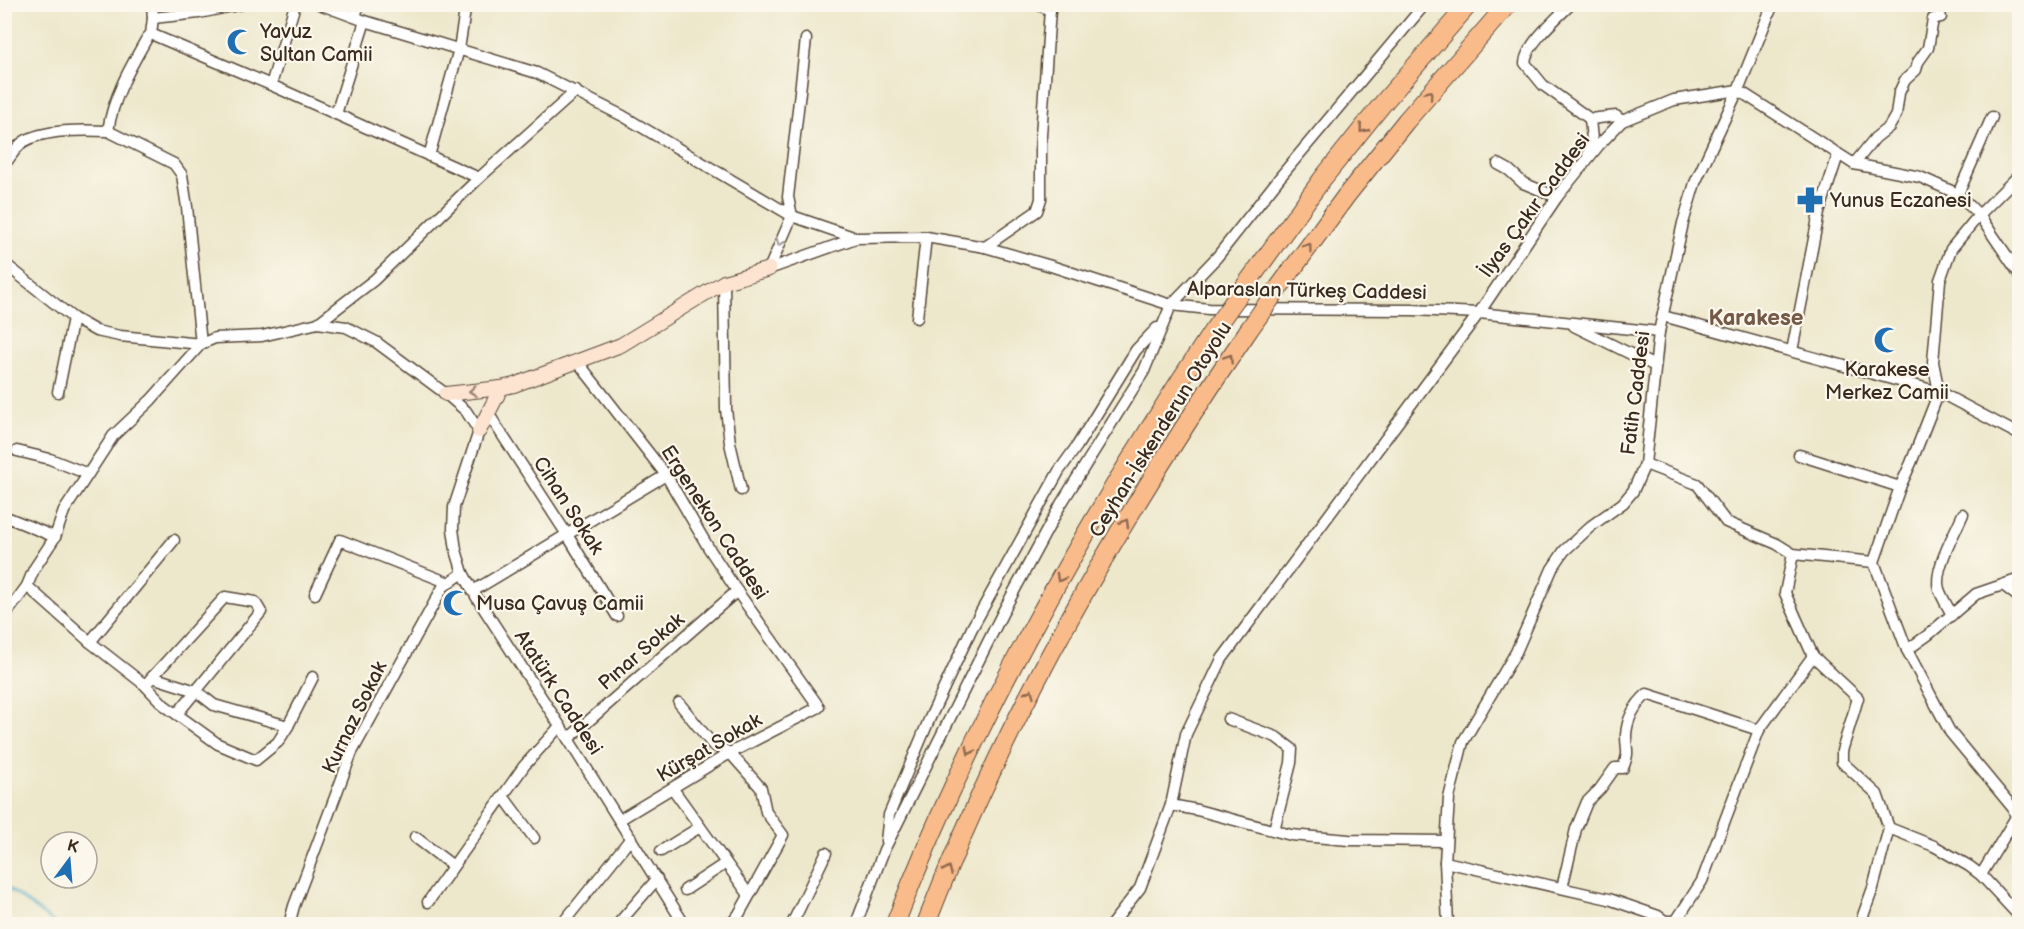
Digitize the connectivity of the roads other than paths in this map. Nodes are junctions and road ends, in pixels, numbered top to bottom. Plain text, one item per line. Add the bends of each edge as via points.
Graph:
1 (152, 4) edge
2 (243, 4) edge
3 (293, 4) edge
4 (319, 4) edge
5 (359, 4) edge
6 (466, 4) edge
7 (1037, 4) edge
8 (1425, 4) edge
9 (1469, 4) edge
10 (1508, 4) edge
11 (1571, 4) edge
12 (1773, 4) edge
13 (1050, 7) edge
14 (1941, 17) dead end
15 (153, 18) junction
16 (360, 19) junction
17 (151, 34) junction
18 (806, 39) dead end
19 (459, 49) junction
20 (270, 85) junction
21 (1738, 90) junction
22 (576, 91) junction
23 (336, 114) junction
24 (1992, 117) dead end
25 (1590, 119) junction
26 (1622, 121) junction
27 (108, 131) junction
28 (1838, 155) junction
29 (429, 156) junction
30 (7, 157) edge
31 (1586, 161) junction
32 (1498, 164) dead end
33 (1854, 164) junction
34 (2019, 174) edge
35 (479, 178) junction
36 (1958, 194) junction
37 (1557, 197) junction
38 (1979, 215) junction
39 (792, 216) junction
40 (926, 237) junction
41 (856, 238) junction
42 (985, 247) junction
43 (4, 263) edge
44 (769, 268) junction
45 (2019, 275) edge
46 (724, 282) junction
47 (1171, 305) junction
48 (1479, 312) junction
49 (1663, 316) junction
50 (73, 318) junction
51 (917, 318) dead end
52 (1163, 322) junction
53 (1565, 322) junction
54 (318, 323) junction
55 (1659, 332) junction
56 (201, 344) junction
57 (1792, 351) junction
58 (577, 361) junction
59 (1655, 366) junction
60 (501, 388) junction
61 (58, 392) dead end
62 (1939, 392) junction
63 (446, 394) junction
64 (488, 413) junction
65 (479, 431) junction
66 (2019, 435) edge
67 (17, 451) dead end
68 (1799, 454) dead end
69 (1645, 464) junction
70 (88, 474) junction
71 (666, 475) junction
72 (1900, 487) junction
73 (741, 490) dead end
74 (1963, 514) dead end
75 (4, 516) edge
76 (566, 533) junction
77 (55, 537) junction
78 (174, 540) dead end
79 (1793, 554) junction
80 (1874, 562) junction
81 (463, 573) junction
82 (2019, 579) edge
83 (449, 583) junction
84 (2003, 585) junction
85 (27, 586) junction
86 (472, 591) junction
87 (737, 591) junction
88 (315, 594) dead end
89 (2019, 598) edge
90 (1952, 615) junction
91 (617, 616) dead end
92 (4, 617) edge
93 (90, 642) junction
94 (1907, 650) junction
95 (1813, 656) junction
96 (314, 677) dead end
97 (149, 681) junction
98 (196, 691) junction
99 (679, 703) dead end
100 (819, 707) joint
101 (177, 714) junction
102 (1228, 719) dead end
103 (288, 726) junction
104 (561, 726) junction
105 (1759, 730) junction
106 (568, 739) junction
107 (730, 753) junction
108 (673, 789) junction
109 (503, 796) junction
110 (1171, 805) junction
111 (619, 820) junction
112 (700, 827) junction
113 (1889, 828) junction
114 (1274, 830) junction
115 (415, 837) dead end
116 (534, 838) dead end
117 (632, 838) junction
118 (1446, 841) junction
119 (884, 850) junction
120 (661, 851) dead end
121 (825, 852) dead end
122 (1445, 862) junction
123 (726, 863) junction
124 (453, 866) junction
125 (1981, 875) junction
126 (657, 879) junction
127 (1562, 888) junction
128 (686, 890) dead end
129 (749, 895) junction
130 (428, 902) dead end
131 (2019, 917) edge
132 (1669, 922) edge
133 (293, 924) edge
134 (562, 924) edge
135 (618, 924) edge
136 (684, 924) edge
137 (730, 924) edge
138 (792, 924) edge
139 (856, 924) edge
140 (895, 924) edge
141 (926, 924) edge
142 (1112, 924) edge
143 (1448, 924) edge
144 (1696, 924) edge
145 (1860, 924) edge

1 - 15 street
2 - 15 street
3 - 20 street
4 - 16 street
5 - 16 street
6 - 19 street
7 - 13 street
8 - 47 street via 1217,258
9 -> 140 highway, Ceyhan-İskenderun Otoyolu, bridge via 1350,144 1212,332 1124,469 1011,668 961,771
141 -> 10 highway, Ceyhan-İskenderun Otoyolu, bridge via 987,783 1042,671 1191,414 1346,196
11 - 25 street via 1529,50 1525,63 1543,85
12 - 21 street, Fatih Caddesi
13 - 42 street via 1041,199 1037,211
14 - 33 street via 1933,19 1928,48 1916,70 1905,80 1889,127
15 - 17 street
16 - 19 street
16 - 23 street
17 - 20 street
17 - 27 street via 126,75
18 - 39 street via 788,197
19 - 22 street via 537,73
19 - 29 street
20 - 23 street
21 - 26 street via 1674,100
21 - 28 street
21 - 49 street, Fatih Caddesi via 1695,183
22 - 35 street
22 - 39 street
23 - 29 street
24 - 36 street
25 - 26 street via 1616,116
25 - 31 street via 1592,140
26 - 31 street, İlyas Çakır Caddesi
27 - 30 street via 48,133 22,143
27 - 56 street via 174,164 182,175
28 - 33 street
28 - 57 street via 1820,213
29 - 35 street
31 - 37 street, İlyas Çakır Caddesi
32 - 37 street via 1523,183
33 - 36 street via 1920,177
34 - 38 street
35 - 54 street via 374,280
36 - 38 street
37 - 48 street, İlyas Çakır Caddesi
38 - 45 street
38 - 62 street via 1951,249 1941,280 1934,362
39 - 41 street
39 -> 44 street
40 - 41 street, Alparaslan Türkeş Caddesi
40 - 42 street, Alparaslan Türkeş Caddesi
40 - 51 street
41 - 44 street
42 - 47 street, Alparaslan Türkeş Caddesi
43 - 50 street
44 - 46 street
46 - 58 street via 621,345
46 - 73 street via 726,410 729,443
47 - 48 street, Alparaslan Türkeş Caddesi via 1209,309
47 - 52 street
48 - 53 street, Alparaslan Türkeş Caddesi
48 - 110 street, İlyas Çakır Caddesi via 1222,659 1186,734
49 - 55 street, Fatih Caddesi
49 - 57 street
50 - 56 street via 96,331 120,336
50 - 61 street
52 - 119 street via 1144,371 1061,504
52 - 119 street via 1136,350 1059,471 972,628 889,815
53 - 55 street, Alparaslan Türkeş Caddesi
53 - 59 street
54 - 56 street via 262,336 215,338
54 - 63 street via 346,327 376,342
55 - 59 street, Fatih Caddesi
56 - 70 street via 112,436
57 - 62 street
58 - 60 street
58 - 71 street, Ergenekon Caddesi
59 - 69 street, Fatih Caddesi
60 -> 63 street
60 - 64 street
62 - 66 street
62 - 72 street
63 - 65 street via 466,411
64 - 65 street
64 - 76 street, Cihan Sokak
65 - 81 street, Atatürk Caddesi via 454,507 453,529
67 - 70 street
68 - 72 street
69 - 79 street via 1697,484 1726,522 1777,543
69 - 118 street, Fatih Caddesi via 1623,503 1584,532 1552,569 1516,651 1462,742 1449,798
70 - 77 street via 64,511
71 - 76 street
71 - 87 street, Ergenekon Caddesi
72 - 80 street
74 - 90 street via 1938,577 1938,588
75 - 77 street
76 - 86 street
76 - 91 street, Cihan Sokak
77 - 85 street
78 - 93 street
79 - 80 street
79 - 95 street via 1785,593
80 - 94 street
81 - 83 street, Kurnaz Sokak
81 - 86 street, Atatürk Caddesi
82 - 84 street
83 - 88 street via 340,540
83 - 133 street, Kurnaz Sokak via 443,587 352,752 294,906
84 - 89 street
84 - 90 street via 1976,594
85 - 92 street
85 - 93 street
86 - 104 street, Atatürk Caddesi
87 - 100 street, Ergenekon Caddesi
87 - 106 street, Pınar Sokak
90 - 94 street
93 - 97 street
94 - 125 street via 1950,732 2013,808 2016,818
95 - 105 street
95 - 113 street via 1858,698 1842,762 1877,794
96 - 103 street
97 - 98 street
97 - 98 street via 225,597 255,602 261,612
97 - 101 street via 164,705
98 - 101 street
98 - 103 street via 214,705
99 - 107 street via 713,746
100 - 107 street, Kürşat Sokak
101 - 103 street via 218,744 256,760 278,742
102 - 114 street via 1276,737 1292,749
104 - 106 street, Atatürk Caddesi
104 - 109 street
105 - 127 street via 1647,694 1634,706 1626,734 1629,754 1623,768 1615,768 1587,802 1576,828
105 - 132 street via 1702,881
106 - 111 street, Atatürk Caddesi
107 - 108 street, Kürşat Sokak
107 - 129 street via 761,788 766,812 783,834
108 - 111 street, Kürşat Sokak
108 - 112 street
109 - 116 street
109 - 124 street
110 - 114 street
110 - 142 street, İlyas Çakır Caddesi via 1140,888
111 - 117 street, Atatürk Caddesi
112 - 120 street
112 - 123 street
113 - 125 street via 1934,846
113 - 145 street
114 - 118 street via 1349,840
115 - 124 street
117 - 126 street, Atatürk Caddesi
117 - 134 street
118 - 122 street, Fatih Caddesi
119 - 139 street
121 - 138 street
122 - 127 street
122 - 143 street, Fatih Caddesi
123 - 128 street
123 - 129 street
124 - 130 street
125 - 131 street
126 - 135 street
126 - 136 street, Atatürk Caddesi
127 - 132 street via 1609,899
129 - 137 street
132 - 144 street

